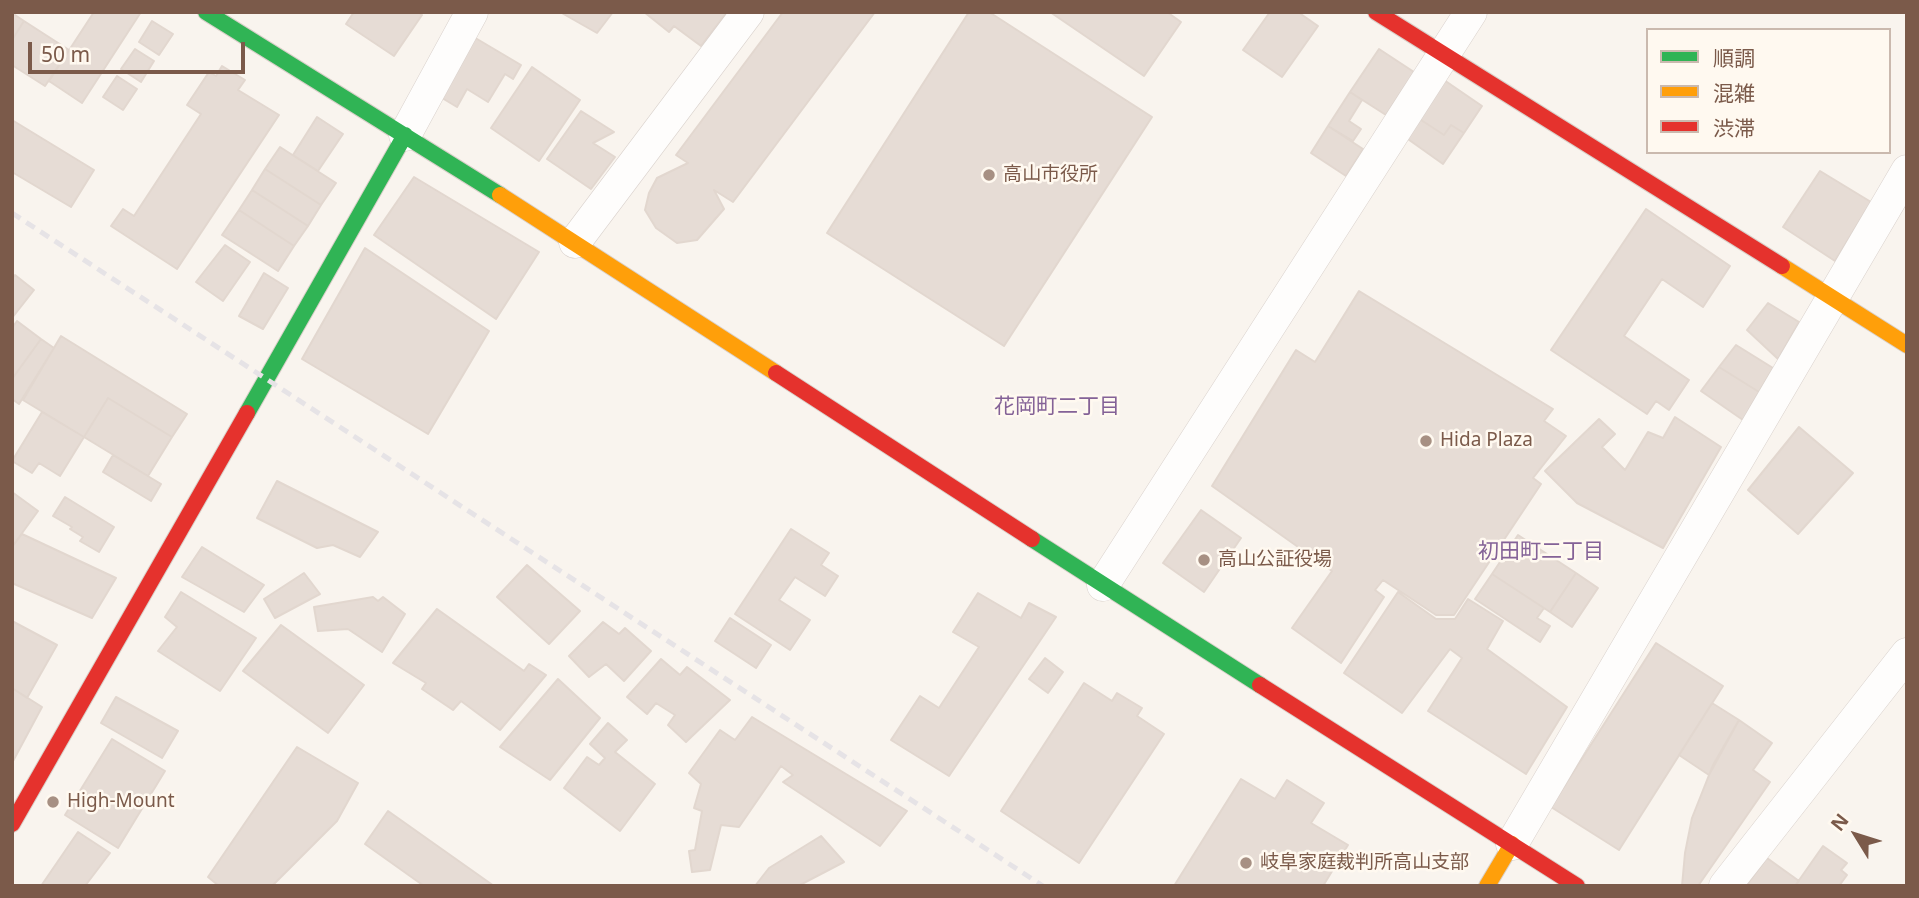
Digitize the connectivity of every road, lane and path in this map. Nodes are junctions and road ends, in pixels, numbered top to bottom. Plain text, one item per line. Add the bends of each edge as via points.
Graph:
1 (206, 12) edge
2 (472, 12) edge
3 (748, 12) edge
4 (1376, 12) edge
5 (1471, 12) edge
6 (1444, 55) junction
7 (405, 135) junction
8 (1907, 171) edge
9 (575, 242) junction
10 (1831, 297) junction
11 (1907, 345) edge
12 (1104, 585) junction
13 (1902, 670) edge
14 (12, 824) edge
15 (1512, 844) junction
16 (1487, 886) edge
17 (1577, 886) edge
18 (1725, 886) edge

1 - 7 street
2 - 7 street
3 - 9 street
4 - 6 street
5 - 6 street
6 - 10 street
6 - 12 street
7 - 9 street
7 - 14 street
8 - 10 street
9 - 12 street
10 - 11 street
10 - 15 street
12 - 15 street
13 - 18 street
15 - 16 street
15 - 17 street

